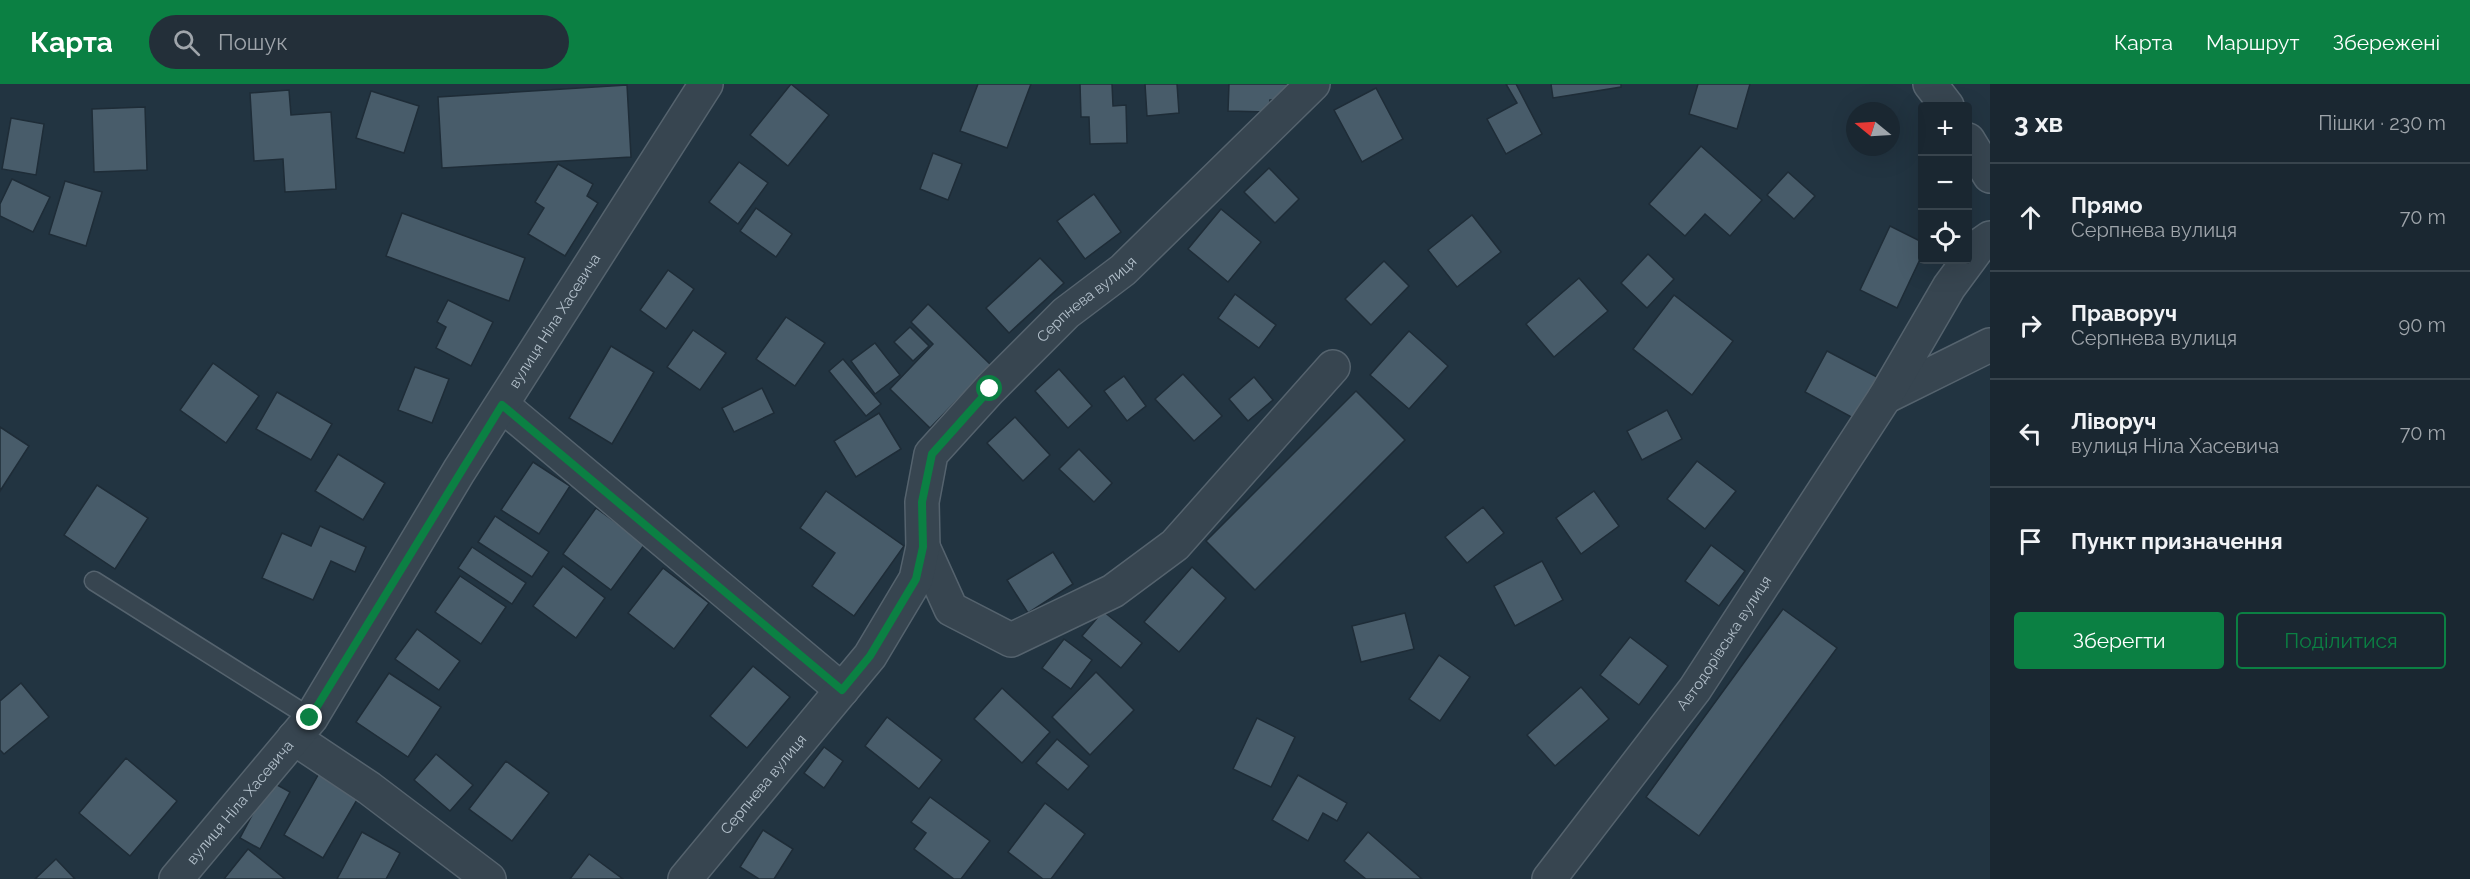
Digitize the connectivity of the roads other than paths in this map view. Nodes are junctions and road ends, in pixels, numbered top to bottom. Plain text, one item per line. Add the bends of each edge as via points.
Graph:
1 (706, 84) edge
2 (1313, 84) edge
3 (1930, 84) edge
4 (1944, 102) edge
5 (1972, 147) edge
6 (1990, 176) edge
7 (1990, 238) edge
8 (1990, 345) edge
9 (1333, 367) dead end
10 (1885, 397) junction
11 (502, 405) junction
12 (923, 547) junction
13 (94, 581) dead end
14 (842, 690) junction
15 (302, 728) junction
16 (176, 879) edge
17 (489, 879) edge
18 (686, 879) edge
19 (1549, 879) edge

1 - 11 street, вулиця Ніла Хасевича
2 - 12 street, Серпнева вулиця via 1123,270 1066,313 932,454 922,502
3 - 4 street
5 - 6 street
7 - 10 street, Автодорівська вулиця via 1980,245 1949,287
8 - 10 street
9 - 12 street, Серпнева вулиця via 1175,545 1113,591 1011,640 951,609
10 - 19 street, Автодорівська вулиця via 1695,689
11 - 14 street
11 - 15 street, вулиця Ніла Хасевича
12 - 14 street, Серпнева вулиця via 916,579 870,656
13 - 15 lane
14 - 18 street, Серпнева вулиця
15 - 16 street, вулиця Ніла Хасевича
15 - 17 street via 369,788

